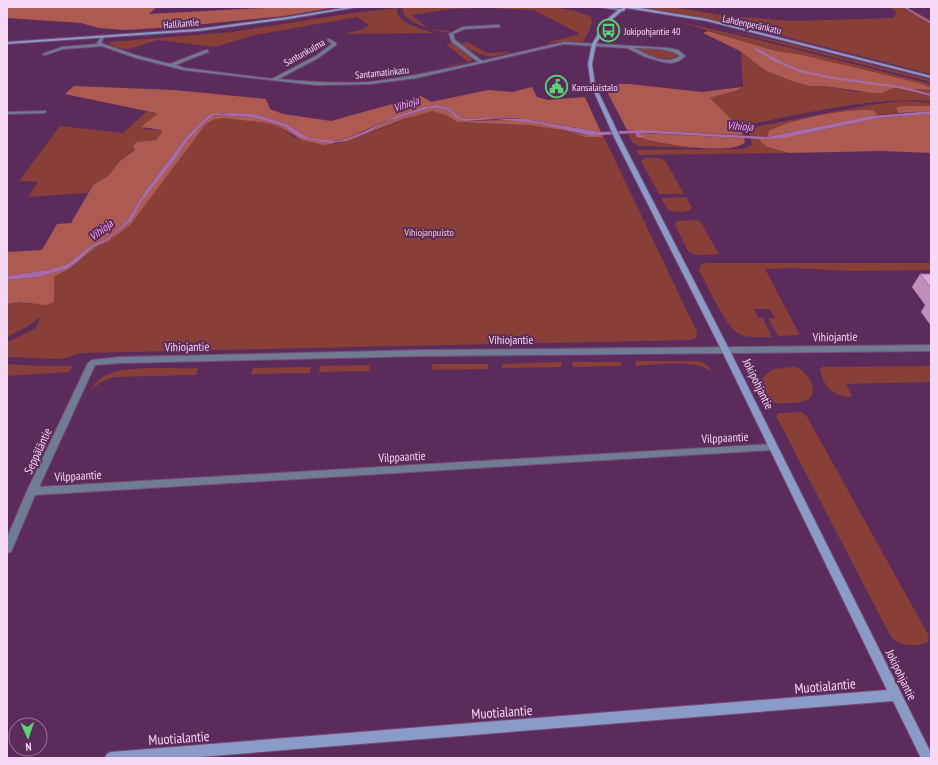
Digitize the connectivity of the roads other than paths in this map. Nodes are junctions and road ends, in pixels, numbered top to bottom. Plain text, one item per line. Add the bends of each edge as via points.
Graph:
1 (356, 7) edge
2 (601, 7) edge
3 (624, 8) edge
4 (607, 13) edge
5 (499, 26) dead end
6 (102, 37) junction
7 (329, 40) dead end
8 (7, 43) edge
9 (594, 44) junction
10 (102, 45) junction
11 (627, 46) junction
12 (207, 51) dead end
13 (45, 54) dead end
14 (481, 62) junction
15 (169, 66) junction
16 (931, 77) edge
17 (273, 80) junction
18 (44, 112) dead end
19 (7, 113) edge
20 (931, 348) edge
21 (726, 350) junction
22 (92, 363) joint
23 (772, 447) junction
24 (32, 491) junction
25 (7, 549) edge
26 (896, 694) junction
27 (111, 758) edge
28 (927, 758) edge

1 - 6 main road, Hallilantie via 240,25
2 - 4 main road
3 - 4 main road, Jokipohjantie
3 - 4 main road
3 - 16 main road, Lahdenperänkatu via 785,40
4 - 9 main road, Jokipohjantie
5 - 14 street via 463,28 451,34 453,41
6 - 8 main road, Hallilantie
6 - 10 street via 99,43
7 - 17 street, Santunkulma via 336,44
9 - 11 street, Santamatinkatu
9 - 14 street, Santamatinkatu via 560,44
9 - 21 main road, Jokipohjantie via 590,64 593,85
10 - 13 street via 62,48
10 - 15 street, Santamatinkatu
11 - 11 street, Santamatinkatu via 672,49 683,56 676,60 661,60 648,57
12 - 15 street
14 - 17 street, Santamatinkatu via 416,77 369,83 316,84
15 - 17 street, Santamatinkatu
18 - 19 street
20 - 21 street, Vihiojantie
21 - 22 street, Vihiojantie via 424,353 120,360
21 - 23 main road, Jokipohjantie
22 - 24 street, Seppäläntie
23 - 24 street, Vilppaantie
23 - 26 main road, Jokipohjantie
24 - 25 street, Seppäläntie
26 - 27 main road, Muotialantie
26 - 28 main road, Jokipohjantie

